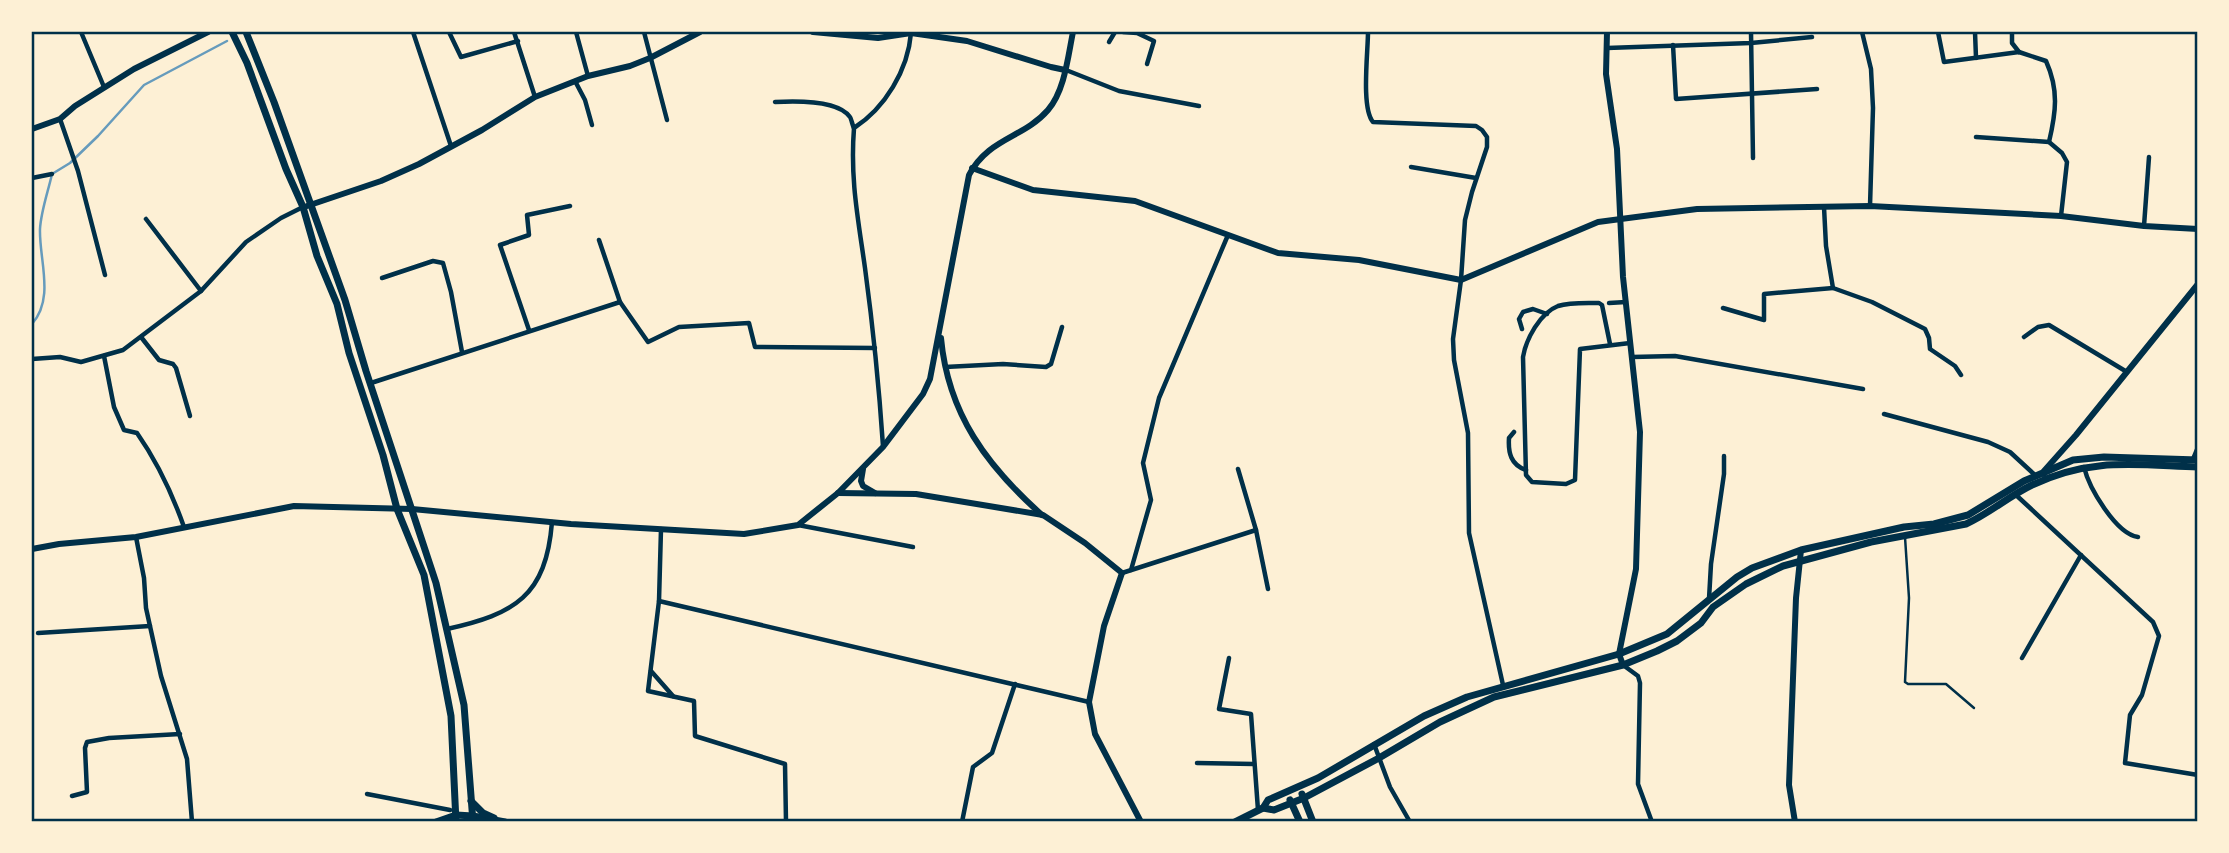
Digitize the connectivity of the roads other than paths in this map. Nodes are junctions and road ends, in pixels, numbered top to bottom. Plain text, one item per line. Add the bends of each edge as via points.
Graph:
1 (81, 32) edge
2 (208, 32) edge
3 (232, 32) edge
4 (246, 32) edge
5 (413, 32) edge
6 (449, 32) edge
7 (514, 32) edge
8 (576, 32) edge
9 (644, 32) edge
10 (699, 32) edge
11 (813, 32) edge
12 (1073, 32) edge
13 (1115, 32) edge
14 (1123, 32) edge
15 (1137, 32) edge
16 (1368, 32) edge
17 (1607, 32) edge
18 (1751, 32) edge
19 (1862, 32) edge
20 (1938, 32) edge
21 (1975, 32) edge
22 (2012, 32) edge
23 (849, 33) edge
24 (911, 33) edge
25 (1812, 37) dead end
26 (518, 41) junction
27 (1109, 42) dead end
28 (1751, 43) junction
29 (1673, 45) junction
30 (1607, 48) junction
31 (2019, 52) junction
32 (650, 58) junction
33 (1976, 58) junction
34 (1147, 64) dead end
35 (1065, 70) junction
36 (588, 75) junction
37 (575, 81) junction
38 (104, 87) junction
39 (1817, 89) dead end
40 (1752, 94) junction
41 (536, 97) junction
42 (775, 103) dead end
43 (1199, 106) dead end
44 (60, 119) junction
45 (667, 120) dead end
46 (592, 125) dead end
47 (853, 128) junction
48 (32, 129) edge
49 (1976, 137) dead end
50 (2049, 142) junction
51 (451, 147) junction
52 (2149, 157) dead end
53 (1754, 158) dead end
54 (1411, 167) dead end
55 (972, 168) junction
56 (52, 174) dead end
57 (1476, 177) junction
58 (32, 178) edge
59 (307, 206) junction
60 (569, 206) dead end
61 (1870, 206) junction
62 (1824, 207) junction
63 (2061, 216) junction
64 (1619, 218) junction
65 (146, 219) dead end
66 (2144, 226) junction
67 (2197, 229) edge
68 (1228, 235) junction
69 (599, 240) dead end
70 (105, 275) dead end
71 (382, 278) dead end
72 (1461, 280) junction
73 (2197, 284) edge
74 (1833, 288) junction
75 (201, 291) junction
76 (620, 302) junction
77 (1626, 302) junction
78 (1609, 303) dead end
79 (1723, 308) dead end
80 (1547, 314) junction
81 (1062, 327) dead end
82 (940, 329) junction
83 (1522, 329) dead end
84 (529, 330) junction
85 (141, 337) junction
86 (2024, 337) dead end
87 (1630, 343) junction
88 (1610, 344) junction
89 (875, 348) junction
90 (462, 352) junction
91 (104, 356) junction
92 (1632, 357) junction
93 (32, 359) edge
94 (945, 367) junction
95 (2127, 372) junction
96 (1961, 375) dead end
97 (370, 383) junction
98 (1863, 389) dead end
99 (1884, 415) dead end
100 (190, 416) dead end
101 (1514, 432) dead end
102 (883, 447) junction
103 (2197, 447) edge
104 (1724, 456) dead end
105 (2196, 462) edge
106 (864, 467) junction
107 (2084, 467) junction
108 (1238, 469) dead end
109 (1526, 470) junction
110 (2041, 477) junction
111 (838, 493) junction
112 (877, 494) junction
113 (2016, 495) junction
114 (397, 509) junction
115 (412, 509) junction
116 (1042, 515) junction
117 (552, 522) junction
118 (798, 525) junction
119 (184, 527) junction
120 (661, 529) junction
121 (1256, 530) junction
122 (136, 537) junction
123 (1905, 537) junction
124 (2138, 537) dead end
125 (913, 547) dead end
126 (32, 549) edge
127 (1801, 550) junction
128 (2081, 555) junction
129 (1800, 561) junction
130 (1131, 570) junction
131 (1122, 573) junction
132 (1268, 589) dead end
133 (1709, 599) junction
134 (659, 601) junction
135 (150, 626) junction
136 (446, 629) junction
137 (38, 633) dead end
138 (1619, 654) junction
139 (1229, 658) dead end
140 (2022, 658) dead end
141 (1623, 665) junction
142 (651, 670) junction
143 (1015, 684) junction
144 (1503, 685) junction
145 (673, 696) junction
146 (1089, 702) junction
147 (1974, 708) dead end
148 (180, 734) junction
149 (1374, 743) junction
150 (1379, 758) junction
151 (1197, 763) dead end
152 (1254, 765) junction
153 (2197, 775) edge
154 (1298, 787) junction
155 (1287, 792) junction
156 (367, 794) dead end
157 (72, 796) dead end
158 (1304, 798) junction
159 (471, 801) junction
160 (1292, 803) junction
161 (1261, 810) junction
162 (454, 816) edge
163 (494, 818) junction
164 (473, 819) edge
165 (439, 820) edge
166 (192, 821) edge
167 (505, 821) edge
168 (786, 821) edge
169 (962, 821) edge
170 (1141, 821) edge
171 (1235, 821) edge
172 (1300, 821) edge
173 (1313, 821) edge
174 (1410, 821) edge
175 (1652, 821) edge
176 (1795, 821) edge

1 - 38 street
2 - 38 street
3 - 59 main road via 286,169
4 - 59 main road
5 - 51 street
6 - 26 street via 461,57
7 - 26 street
8 - 36 street
9 - 32 street
10 - 32 street
11 - 23 street
12 - 35 street
13 - 27 street
14 - 15 street
15 - 34 street via 1154,41
16 - 57 street via 1369,118 1378,124 1476,126 1488,137
17 - 30 street
18 - 28 street
19 - 61 street via 1871,69 1873,108
20 - 33 street via 1944,62
21 - 33 street
22 - 31 street via 2012,43
23 - 24 street via 878,38
24 - 35 street via 967,41
24 - 47 street via 890,93 874,113
25 - 28 street
26 - 41 street
28 - 29 street
28 - 40 street
29 - 30 street
29 - 40 street via 1676,99
30 - 64 street
31 - 33 street
31 - 50 street via 2046,61 2054,80 2056,114
32 - 36 street
32 - 45 street
35 - 43 street via 1119,91
35 - 55 street via 1046,112 983,153
36 - 37 street
37 - 41 street
37 - 46 street
38 - 44 street
39 - 40 street
40 - 53 street
41 - 51 street
42 - 47 street via 818,102 851,117
44 - 48 street
44 - 70 street
47 - 89 street via 851,173
49 - 50 street
50 - 63 street via 2067,162
51 - 59 street via 381,181
52 - 66 street
54 - 57 street
55 - 68 street via 1033,190 1135,201
55 - 82 street
56 - 58 street
57 - 72 street via 1465,220
59 - 75 street via 246,242
59 - 97 main road via 345,300
59 - 114 main road via 317,256 337,304
60 - 84 street via 527,215 529,235 500,245
61 - 62 street
61 - 63 street
62 - 64 street via 1697,209
62 - 74 street
63 - 66 street
64 - 72 street via 1598,222
64 - 77 street
65 - 75 street
66 - 67 street
68 - 72 street via 1278,253 1359,260
68 - 130 street via 1159,398 1143,463 1151,500
69 - 76 street
71 - 90 street via 433,261 443,263
72 - 144 street via 1453,339 1468,433 1469,533
73 - 95 street
74 - 79 street via 1764,294 1764,320
74 - 96 street via 1925,329 1930,349
75 - 85 street
76 - 84 street
76 - 89 street via 648,342 679,327 749,323 755,347
77 - 78 street
77 - 87 street
80 - 83 street via 1533,309 1523,312 1519,319
80 - 88 street via 1560,306 1599,303
80 - 109 street via 1528,338 1523,357
81 - 94 street via 1054,358 1046,367
82 - 94 street
82 - 102 street via 923,394
84 - 90 street
85 - 91 street
85 - 100 street via 159,360 176,368
86 - 95 street via 2038,327 2049,326
87 - 88 street
87 - 92 street
88 - 109 street via 1583,347 1578,352 1575,480 1566,484 1532,482
89 - 102 street
90 - 97 street
91 - 93 street via 81,362 60,357
91 - 119 street via 117,419 124,430 138,433 169,486
92 - 98 street via 1675,356
92 - 138 street via 1640,432 1636,569
94 - 116 street via 968,430 1003,477
95 - 110 street
97 - 115 main road
99 - 110 street via 1988,442 2010,452
101 - 109 street via 1509,438 1510,457
102 - 106 street
103 - 105 street
104 - 133 street
105 - 107 main road
105 - 110 main road via 2104,457 2073,460
106 - 111 street
106 - 112 street via 863,486
107 - 110 main road
107 - 124 street via 2115,522
108 - 121 street
110 - 113 main road
110 - 127 main road via 1968,515
111 - 112 street
111 - 118 street
112 - 116 street via 916,494
113 - 123 main road via 1966,524
113 - 128 street
114 - 115 street
114 - 119 street via 294,506
114 - 162 main road via 424,575 451,716
115 - 117 street
115 - 136 main road
116 - 131 street
117 - 120 street
117 - 136 street via 546,560 525,597 481,622
118 - 120 street via 744,534
118 - 125 street
119 - 122 street
120 - 134 street
121 - 130 street
121 - 132 street
122 - 126 street
122 - 135 street
123 - 129 main road
123 - 147 lane via 1909,598 1905,682 1946,684
127 - 129 street
127 - 133 main road via 1752,568
128 - 140 street
128 - 153 street via 2153,622 2159,636 2142,695 2130,715 2125,763
129 - 141 main road via 1746,584 1677,641
129 - 176 street via 1789,785
130 - 131 street
131 - 146 street via 1104,626
133 - 138 main road via 1667,634
134 - 142 street
134 - 143 street
135 - 137 street
135 - 148 street
136 - 159 main road via 464,705
138 - 141 street
138 - 144 main road
139 - 152 street via 1219,709 1251,714
141 - 150 main road via 1494,697
141 - 175 street via 1640,683 1638,784
142 - 145 street
142 - 145 street via 648,691
143 - 146 street
143 - 169 street via 992,753 973,767
144 - 149 main road via 1445,706
145 - 168 street via 694,701 695,736 785,764
146 - 170 street via 1095,734
148 - 157 street via 87,742 88,792
148 - 166 street via 187,759
149 - 150 street
149 - 154 main road
150 - 158 main road
150 - 174 street
151 - 152 street
152 - 161 street
154 - 155 main road
154 - 158 main road
155 - 160 main road
155 - 161 main road via 1268,800
156 - 162 street
158 - 160 main road
158 - 173 main road
159 - 163 main road
159 - 164 main road
160 - 161 main road
160 - 172 main road
161 - 171 main road
162 - 164 main road
162 - 165 main road
163 - 164 main road
163 - 167 main road

